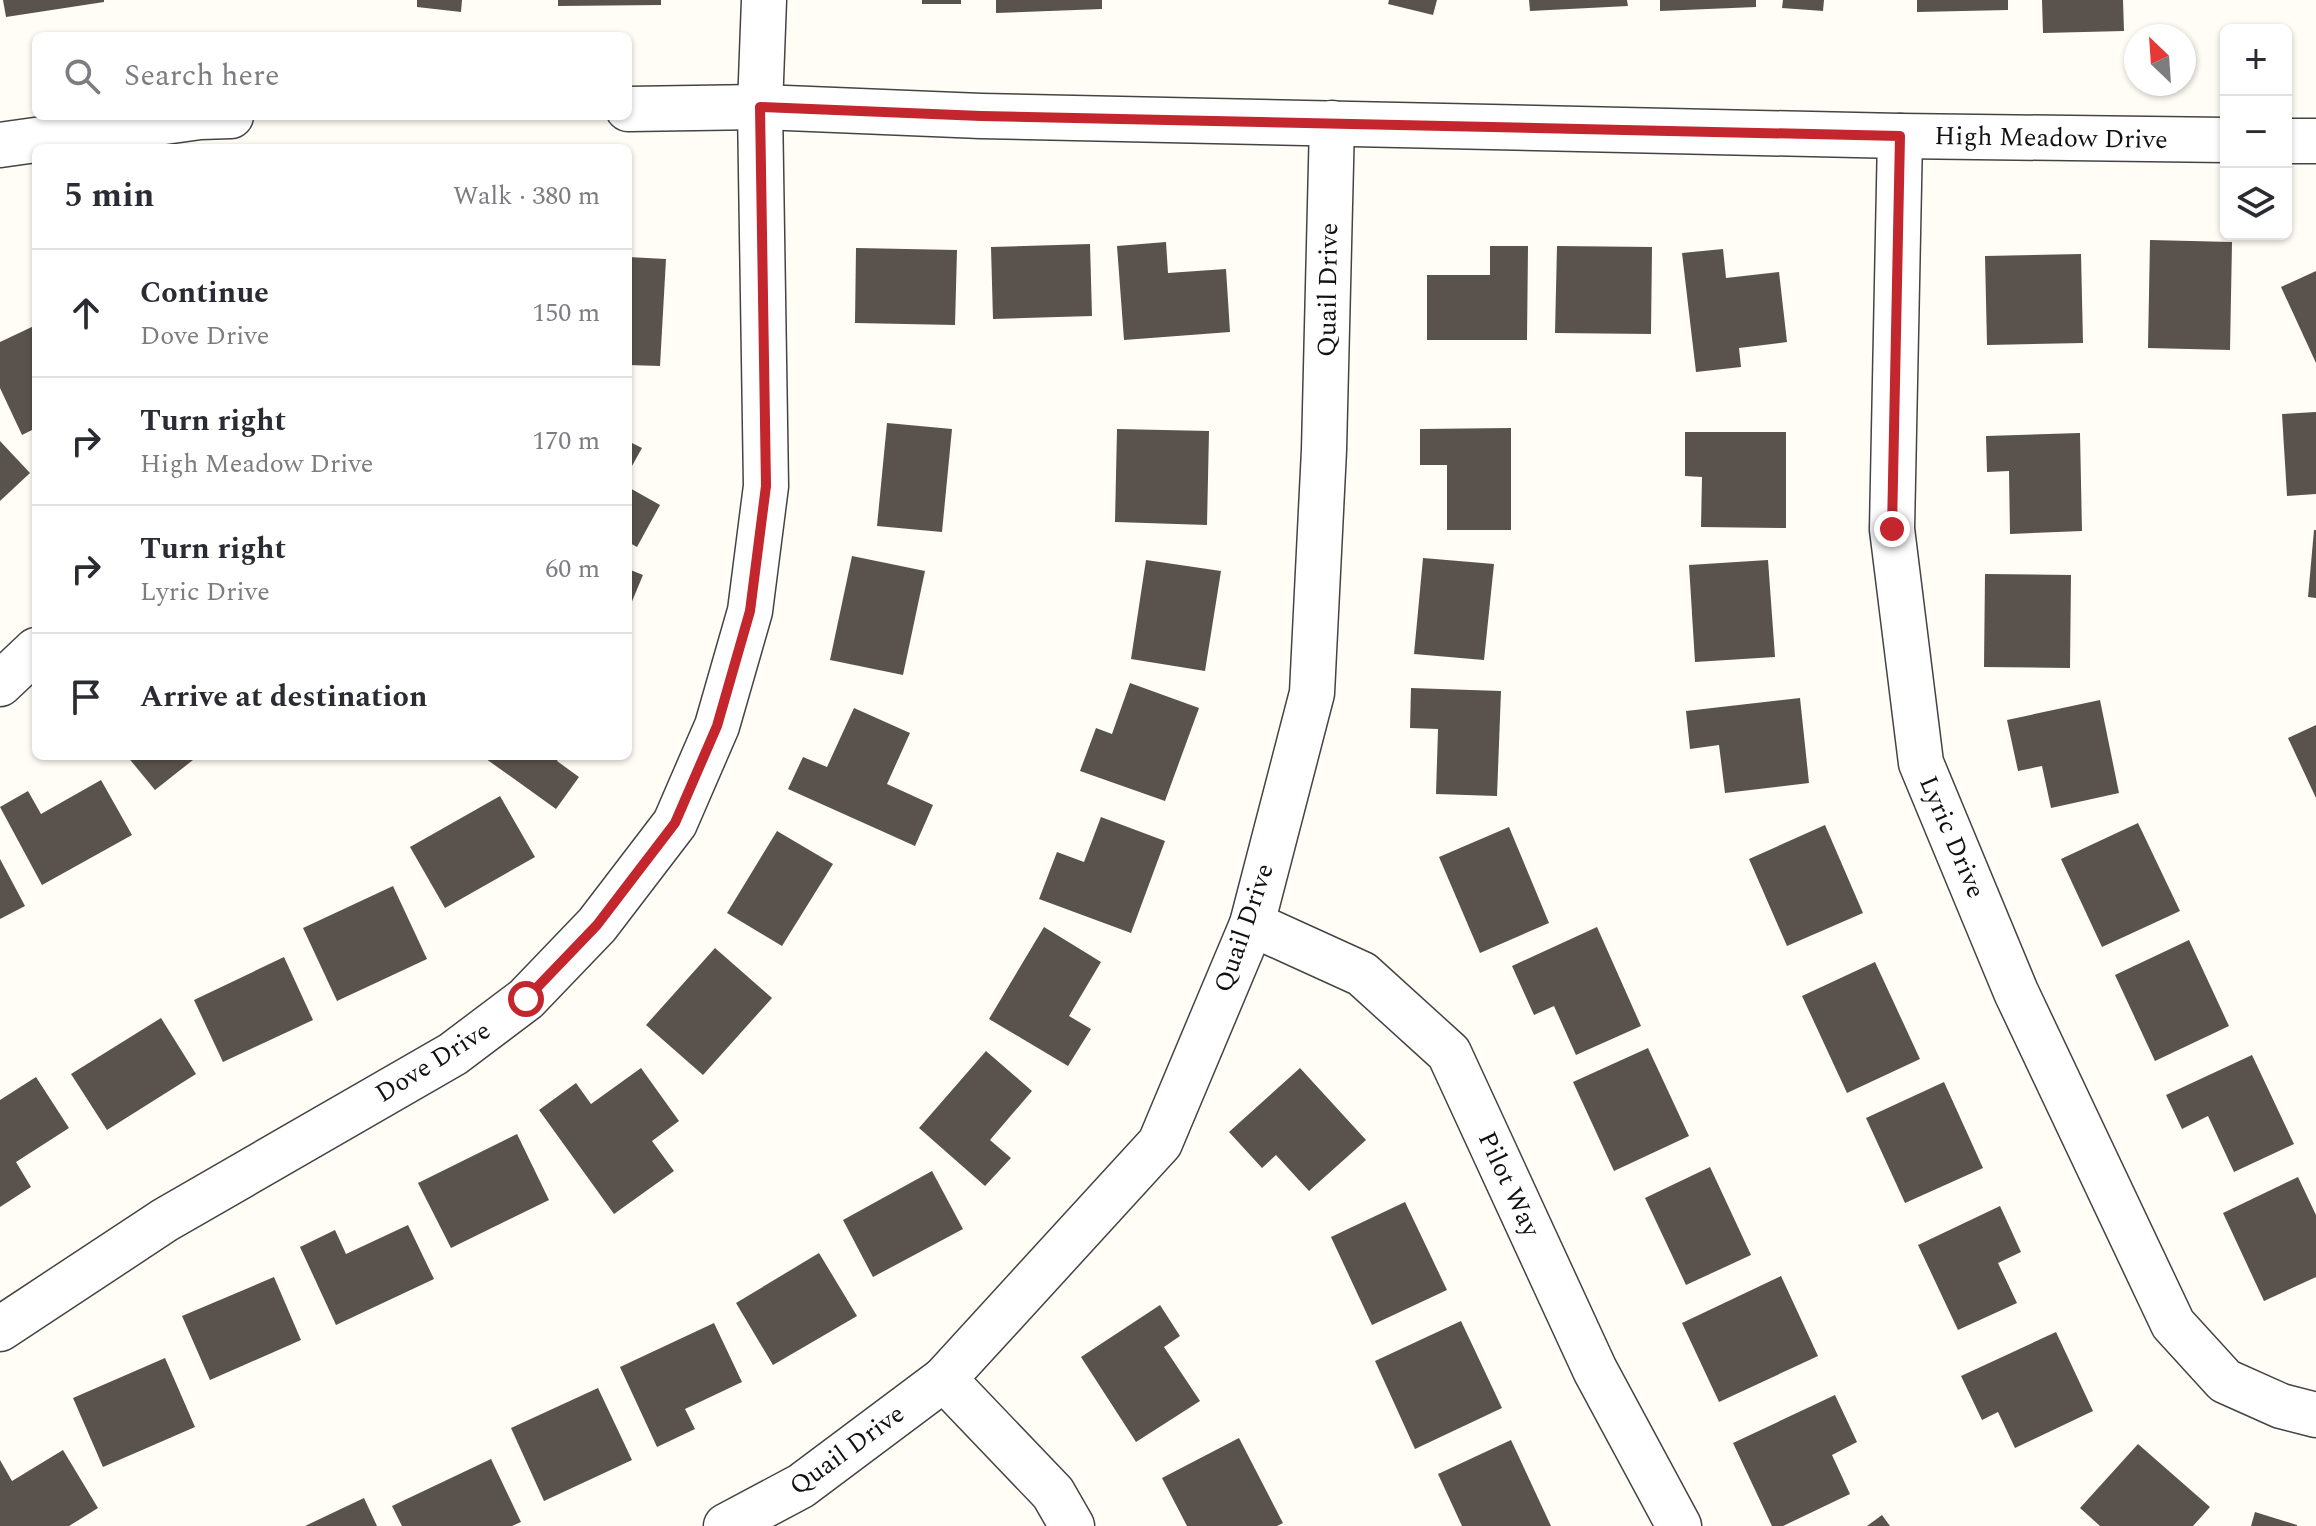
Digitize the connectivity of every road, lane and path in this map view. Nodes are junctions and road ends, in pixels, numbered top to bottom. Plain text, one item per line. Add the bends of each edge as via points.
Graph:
1 (764, 0) edge
2 (760, 107) junction
3 (632, 109) edge
4 (179, 120) edge
5 (200, 120) edge
6 (1332, 123) junction
7 (1900, 136) junction
8 (2220, 140) edge
9 (2292, 141) edge
10 (2316, 141) edge
11 (201, 144) edge
12 (0, 145) edge
13 (32, 654) edge
14 (0, 684) edge
15 (1252, 924) junction
16 (0, 1329) edge
17 (944, 1379) junction
18 (2316, 1415) edge
19 (726, 1526) edge
20 (1072, 1526) edge
21 (1679, 1526) edge

1 - 2 street, Dove Drive
2 - 3 street, High Meadow Drive
2 - 6 street, High Meadow Drive
2 - 16 street, Dove Drive via 766,486 750,611 717,726 675,823 597,925 526,999 453,1054 165,1220
4 - 12 street
5 - 11 street
6 - 7 street, High Meadow Drive
6 - 15 street, Quail Drive via 1312,693
7 - 8 street, High Meadow Drive
7 - 18 street, Lyric Drive via 1892,529 1921,763 2016,992 2173,1324 2225,1381
9 - 10 street
13 - 14 street
15 - 17 street, Quail Drive via 1160,1143
15 - 21 street, Pilot Way via 1362,974 1449,1053 1595,1370
17 - 19 street, Quail Drive via 801,1486
17 - 20 street via 1053,1493

